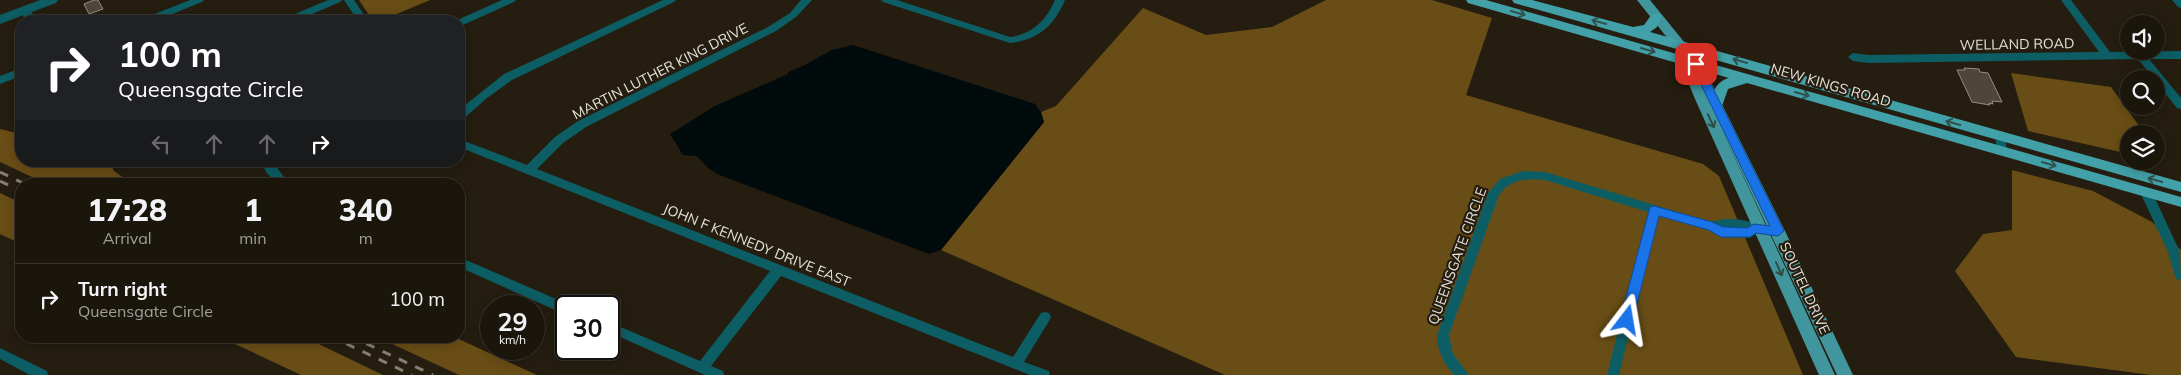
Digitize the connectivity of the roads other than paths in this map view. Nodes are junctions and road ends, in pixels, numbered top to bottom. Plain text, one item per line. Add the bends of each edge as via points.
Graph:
1 (52, 0) edge
2 (199, 0) edge
3 (337, 0) edge
4 (349, 0) edge
5 (511, 0) edge
6 (671, 0) edge
7 (807, 0) edge
8 (886, 0) edge
9 (1060, 0) edge
10 (1472, 0) edge
11 (1518, 0) edge
12 (1643, 0) edge
13 (2066, 0) edge
14 (2177, 0) edge
15 (2181, 5) edge
16 (30, 15) edge
17 (161, 15) edge
18 (301, 15) edge
19 (359, 15) edge
20 (1656, 17) junction
21 (15, 18) edge
22 (0, 20) edge
23 (465, 20) edge
24 (1632, 31) junction
25 (1679, 44) junction
26 (2165, 55) edge
27 (2181, 55) edge
28 (2107, 56) junction
29 (2120, 56) edge
30 (1853, 57) dead end
31 (2144, 60) edge
32 (1690, 62) junction
33 (15, 74) edge
34 (1749, 79) junction
35 (0, 80) edge
36 (2181, 105) edge
37 (1716, 106) junction
38 (465, 111) edge
39 (2000, 136) junction
40 (465, 145) edge
41 (2002, 151) junction
42 (269, 167) edge
43 (529, 170) junction
44 (278, 178) edge
45 (2181, 187) edge
46 (2146, 192) junction
47 (2181, 202) edge
48 (1654, 210) junction
49 (1757, 229) junction
50 (1778, 231) junction
51 (465, 265) edge
52 (779, 269) junction
53 (2181, 276) edge
54 (555, 304) edge
55 (1045, 317) dead end
56 (620, 333) edge
57 (0, 353) edge
58 (1016, 364) junction
59 (702, 368) junction
60 (42, 375) edge
61 (718, 375) edge
62 (1044, 375) edge
63 (1463, 375) edge
64 (1613, 375) edge
65 (1827, 375) edge
66 (1845, 375) edge

1 - 16 street
2 - 17 street
3 - 18 street
4 - 19 street
5 - 23 street
6 - 38 street via 508,77
7 - 43 street, MARTIN LUTHER KING DRIVE via 767,32 582,124 559,140
8 - 9 street via 1010,40 1025,38 1041,30
10 -> 32 highway, NEW KINGS ROAD
24 -> 11 highway, NEW KINGS ROAD
12 - 20 main road, SOUTEL DRIVE
13 - 28 street
14 - 15 street
20 - 24 highway via 1648,29
20 - 25 main road, SOUTEL DRIVE
21 - 22 street
24 - 25 highway, NEW KINGS ROAD
25 - 32 main road, SOUTEL DRIVE
39 -> 25 highway, NEW KINGS ROAD
26 - 27 street, WELLAND ROAD
28 - 29 street, WELLAND ROAD
28 - 30 street, WELLAND ROAD
31 - 36 street
32 - 34 highway, NEW KINGS ROAD
32 - 37 main road, SOUTEL DRIVE
32 -> 49 main road, SOUTEL DRIVE
33 - 35 street
34 - 37 highway via 1725,83 1719,88
34 -> 41 highway, NEW KINGS ROAD
37 - 50 main road, SOUTEL DRIVE
39 - 41 street
45 -> 39 highway, NEW KINGS ROAD
40 - 43 street, JOHN F KENNEDY DRIVE EAST
41 -> 46 highway, NEW KINGS ROAD
42 - 44 street
43 - 52 street, JOHN F KENNEDY DRIVE EAST
46 - 47 highway, NEW KINGS ROAD
46 - 53 street via 2174,252
48 - 49 street, QUEENSGATE CIRCLE via 1721,232 1750,233
48 - 63 street, QUEENSGATE CIRCLE via 1545,176 1520,174 1499,186 1443,335 1451,362
48 - 64 street
49 - 50 street
49 -> 65 main road, SOUTEL DRIVE
50 - 66 main road, SOUTEL DRIVE
51 - 54 street
52 - 58 street, JOHN F KENNEDY DRIVE EAST
52 - 59 street
55 - 58 street
56 - 59 street
57 - 60 street
58 - 62 street, JOHN F KENNEDY DRIVE EAST
59 - 61 street

